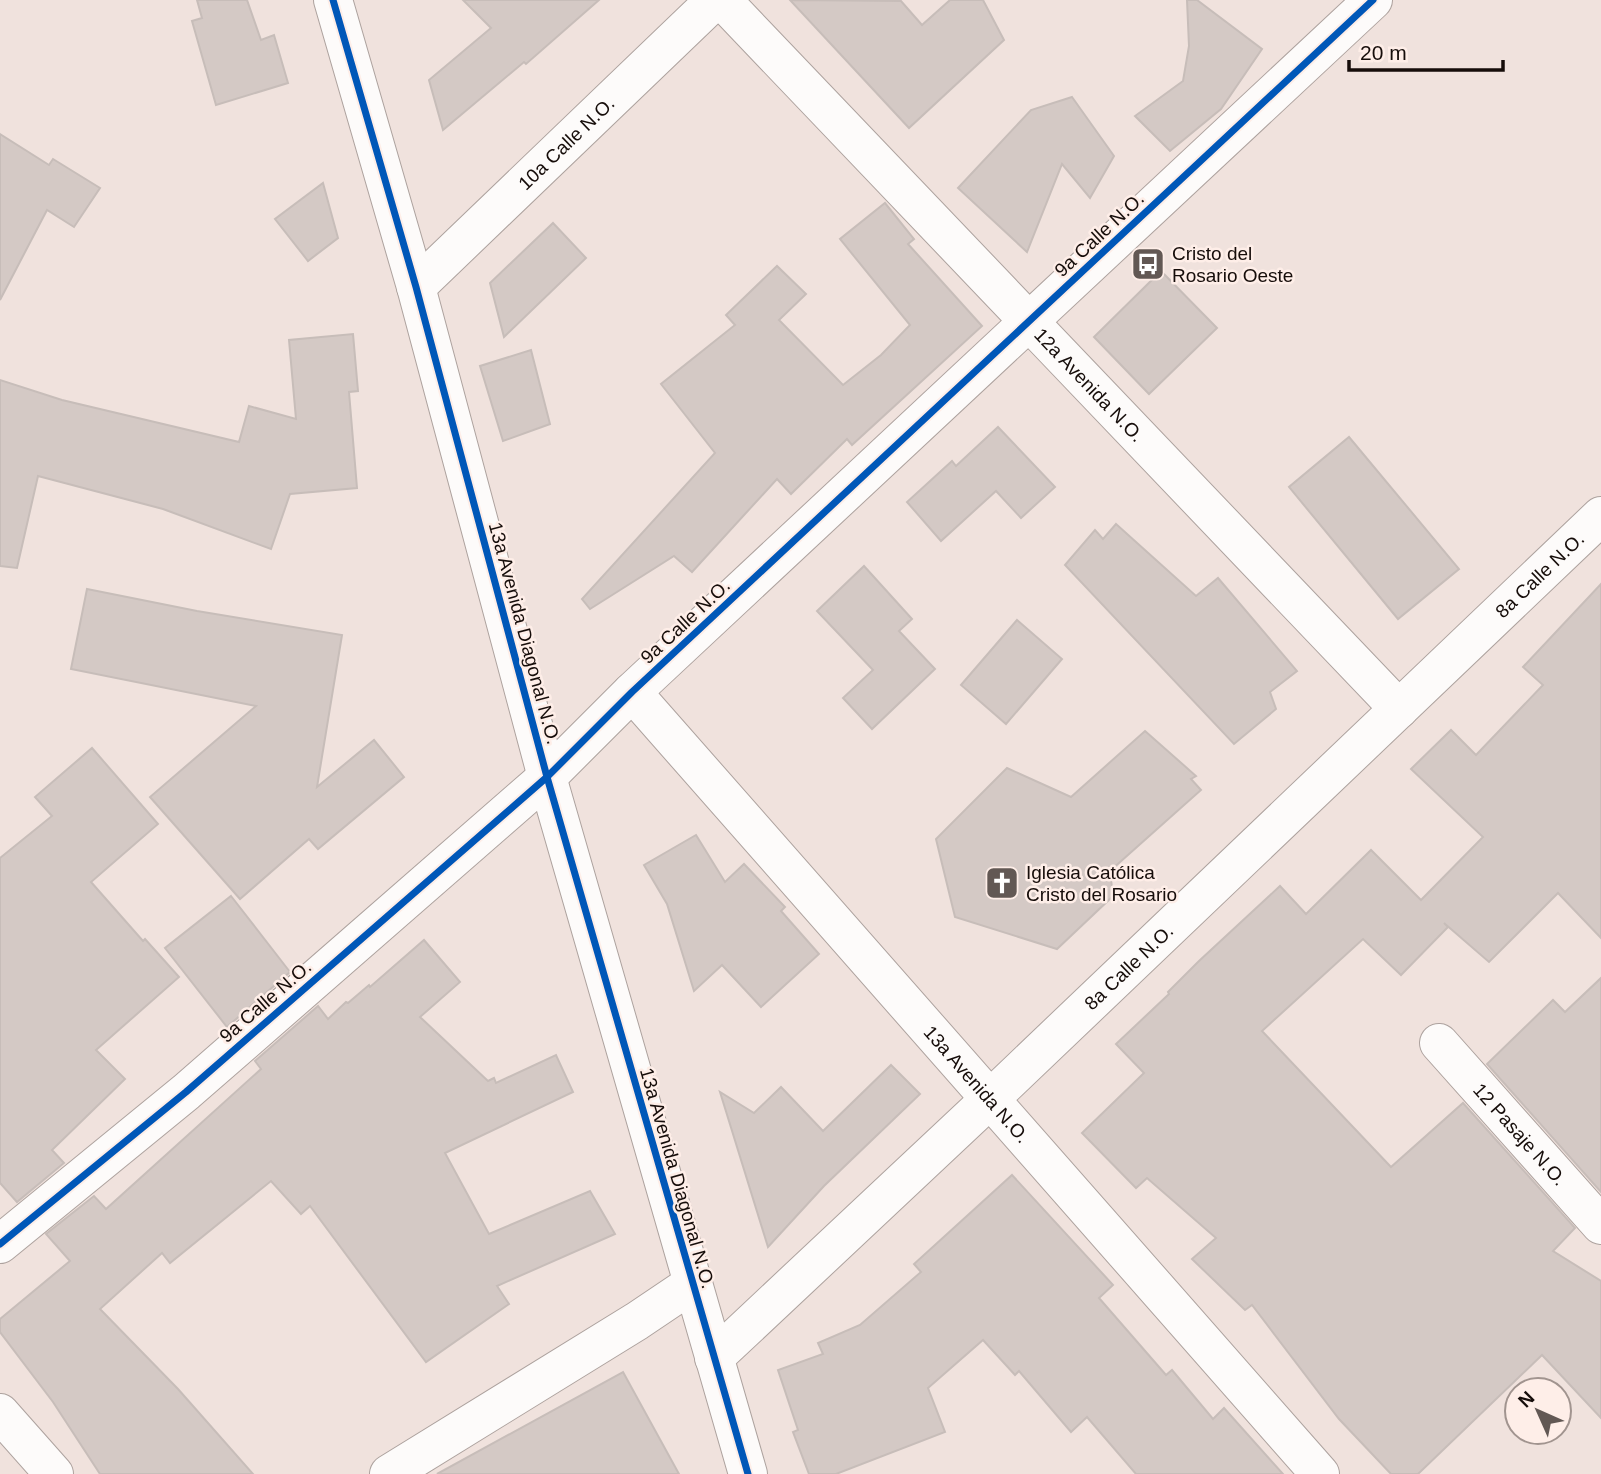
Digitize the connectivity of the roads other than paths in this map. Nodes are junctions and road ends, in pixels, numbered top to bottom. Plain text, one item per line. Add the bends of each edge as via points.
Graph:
1 (333, 0) edge
2 (715, 0) edge
3 (722, 0) edge
4 (1373, 0) edge
5 (416, 286) junction
6 (1029, 322) junction
7 (1601, 516) edge
8 (632, 692) junction
9 (1399, 709) junction
10 (547, 777) junction
11 (1439, 1043) dead end
12 (990, 1099) junction
13 (1601, 1225) edge
14 (0, 1244) edge
15 (692, 1284) junction
16 (714, 1358) junction
17 (0, 1413) edge
18 (54, 1474) edge
19 (389, 1474) edge
20 (748, 1474) edge
21 (1320, 1474) edge

1 - 5 street, 13a Avenida Diagonal N.O.
2 - 5 street, 10a Calle N.O.
3 - 6 street, 12a Avenida N.O.
4 - 6 street, 9a Calle N.O.
5 - 10 street, 13a Avenida Diagonal N.O.
6 - 8 street, 9a Calle N.O.
6 - 9 street, 12a Avenida N.O.
7 - 9 street, 8a Calle N.O.
8 - 10 street, 9a Calle N.O.
8 - 12 street, 13a Avenida N.O.
9 - 12 street, 8a Calle N.O.
10 - 14 street, 9a Calle N.O. via 186,1092
10 - 15 street, 13a Avenida Diagonal N.O.
11 - 13 street, 12 Pasaje N.O.
12 - 16 street, 8a Calle N.O.
12 - 21 street, 13a Avenida N.O.
15 - 16 street, 13a Avenida Diagonal N.O.
15 - 19 street
16 - 20 street, 13a Avenida Diagonal N.O.
17 - 18 street

